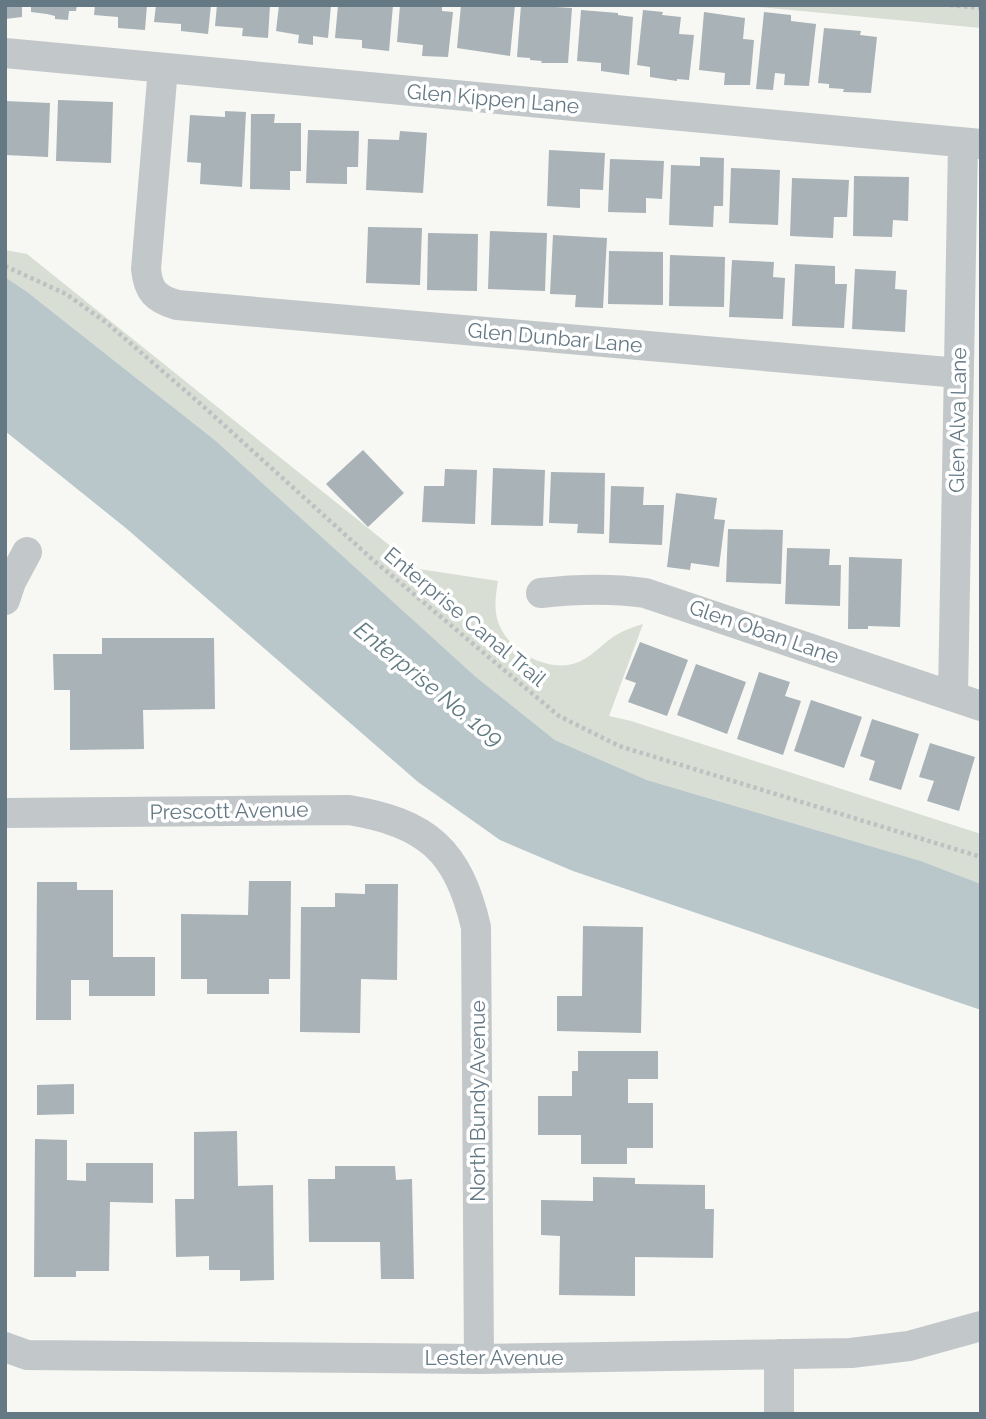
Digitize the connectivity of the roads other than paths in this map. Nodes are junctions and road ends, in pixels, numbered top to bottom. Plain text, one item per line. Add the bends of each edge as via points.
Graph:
1 (5, 53) edge
2 (163, 68) junction
3 (972, 144) edge
4 (959, 373) junction
5 (27, 552) dead end
6 (541, 593) dead end
7 (5, 600) edge
8 (967, 701) edge
9 (5, 813) edge
10 (442, 851) joint
11 (981, 1326) edge
12 (5, 1348) edge
13 (779, 1354) junction
14 (479, 1359) junction
15 (779, 1414) edge

1 - 2 street, Glen Kippen Lane
2 - 3 street, Glen Kippen Lane
2 - 4 street, Glen Dunbar Lane via 146,269 154,295 162,301
3 - 4 street, Glen Alva Lane
4 - 8 street, Glen Alva Lane
5 - 7 street
6 - 8 street, Glen Oban Lane via 614,589 645,593
9 - 10 street, Prescott Avenue via 349,810 401,823
10 - 14 street, North Bundy Avenue via 458,872 476,927
11 - 13 street, Lester Avenue via 909,1346
12 - 14 street, Lester Avenue via 27,1356
13 - 14 street, Lester Avenue
13 - 15 street

